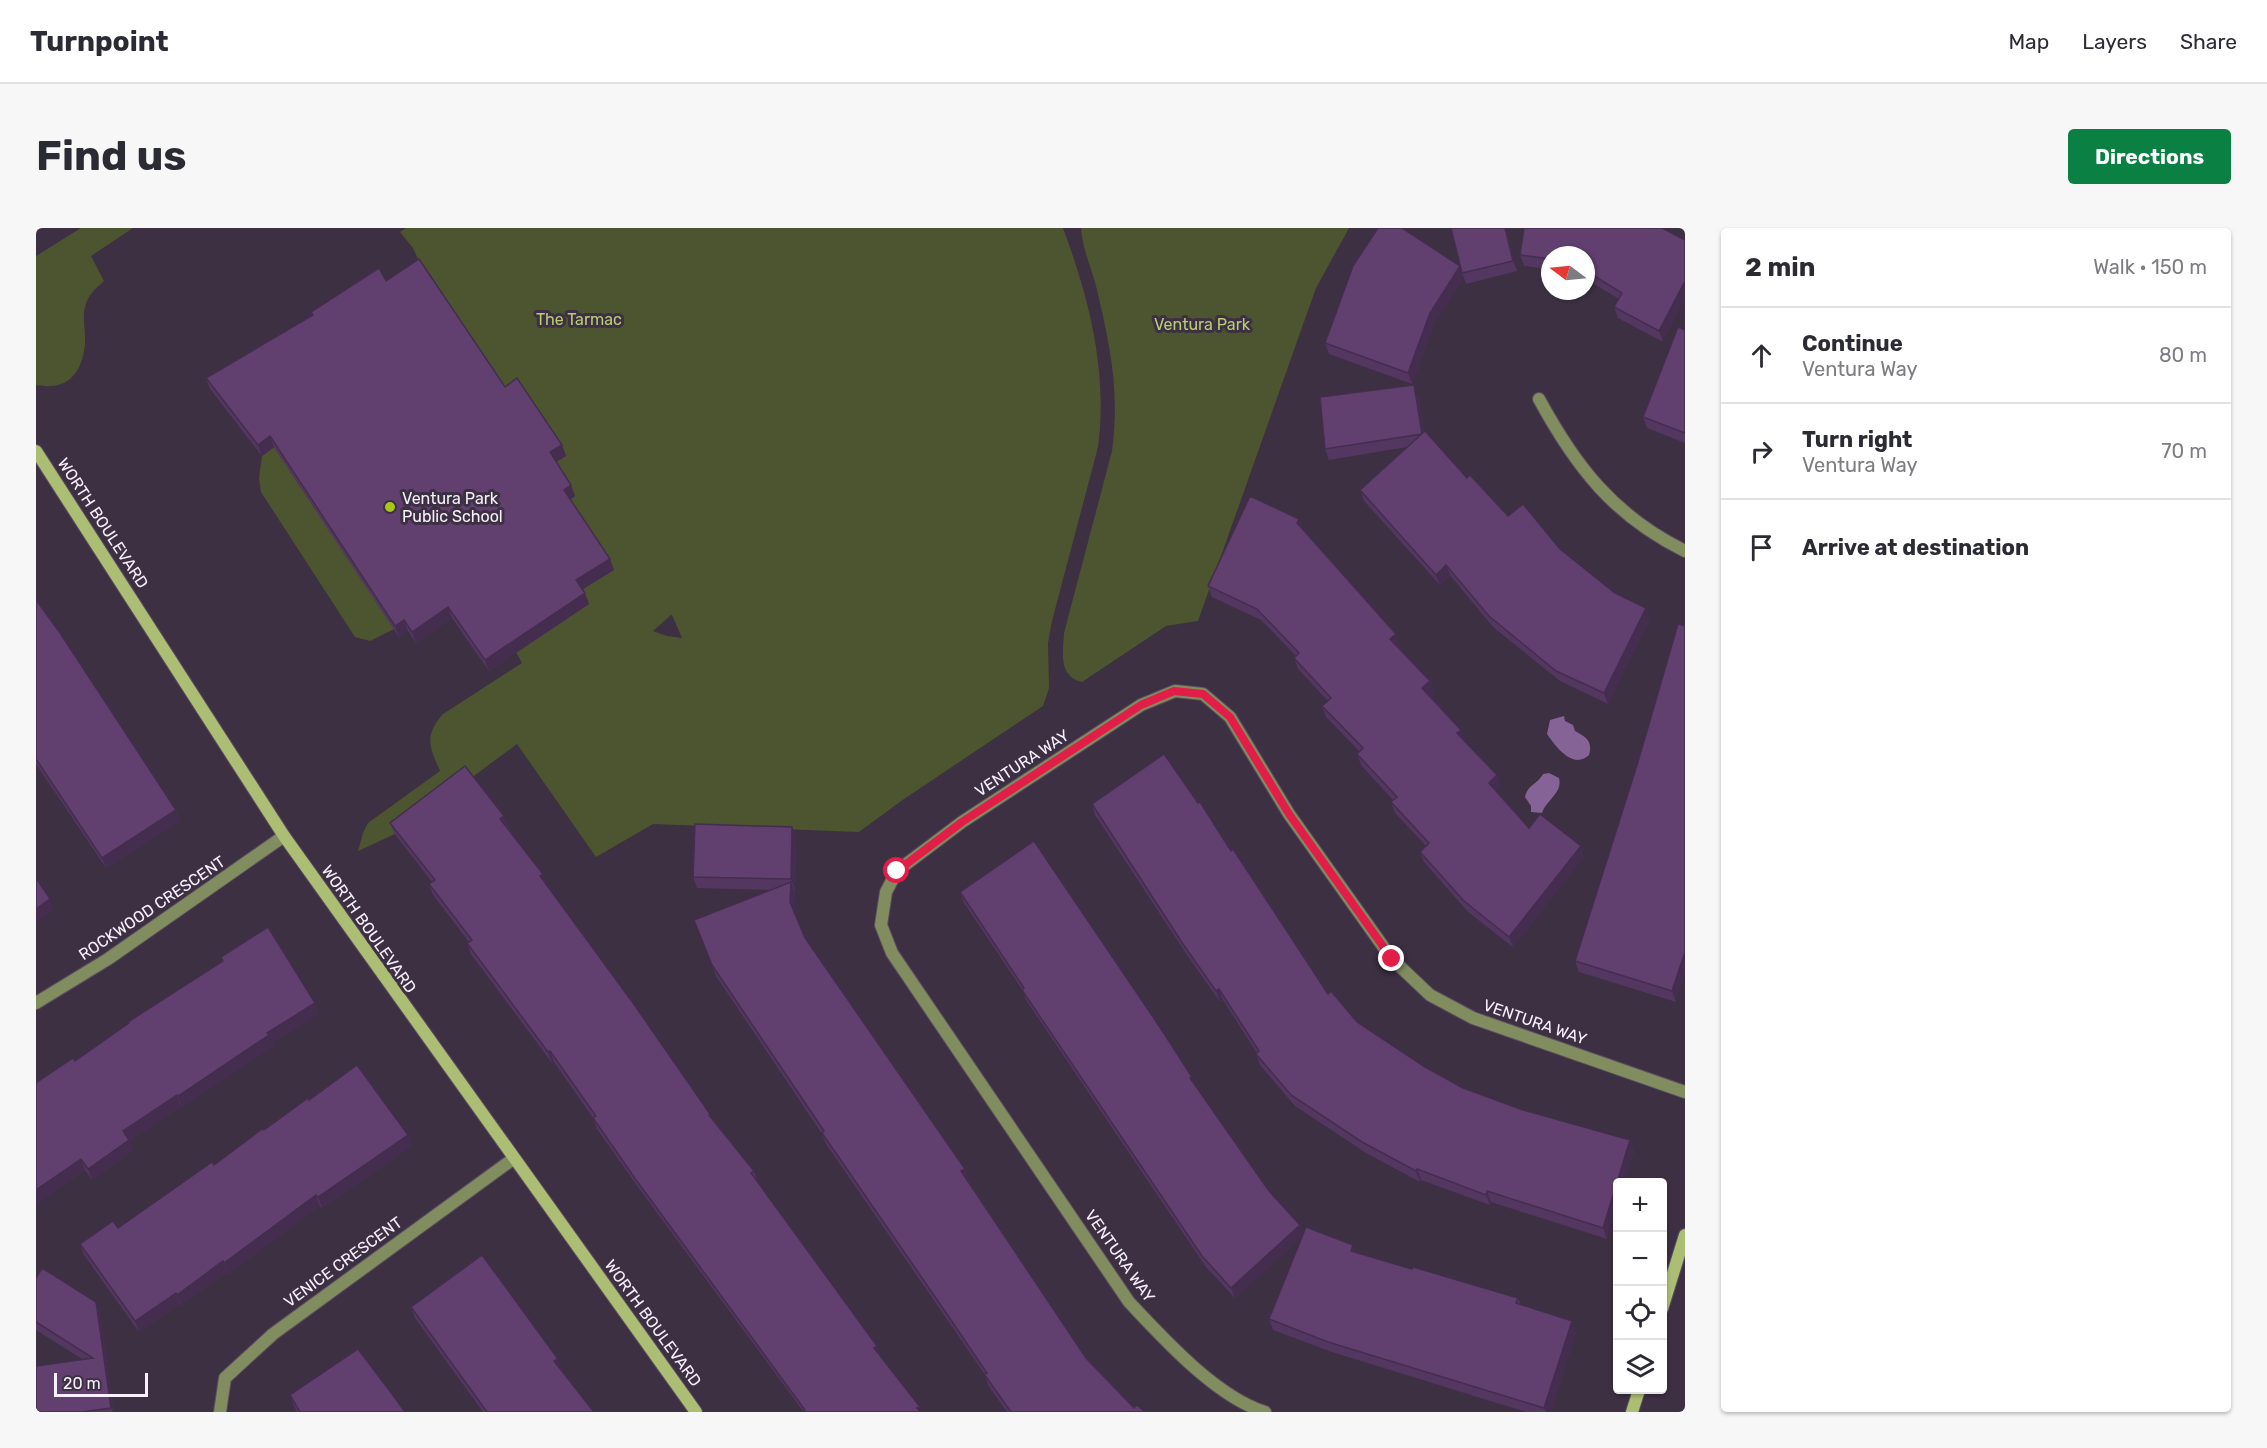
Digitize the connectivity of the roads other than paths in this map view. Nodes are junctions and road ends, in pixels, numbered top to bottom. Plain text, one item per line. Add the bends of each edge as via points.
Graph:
1 (1539, 399) dead end
2 (36, 451) edge
3 (1685, 551) edge
4 (284, 836) junction
5 (36, 1003) edge
6 (1685, 1092) edge
7 (513, 1159) junction
8 (1685, 1236) edge
9 (1667, 1293) edge
10 (1637, 1394) edge
11 (220, 1412) edge
12 (696, 1412) edge
13 (1264, 1412) edge
14 (1632, 1412) edge

1 - 3 street via 1574,458 1610,500 1635,522
2 - 4 street, WORTH BOULEVARD
4 - 5 street, ROCKWOOD CRESCENT via 108,959
4 - 7 street, WORTH BOULEVARD
6 - 13 street, VENTURA WAY via 1473,1018 1430,995 1392,959 1289,814 1230,717 1203,694 1174,691 1141,705 962,822 897,871 886,892 881,925 892,953 1129,1302 1174,1350 1221,1389
7 - 11 street, VENICE CRESCENT via 273,1334 225,1378
7 - 12 street, WORTH BOULEVARD
8 - 9 street
10 - 14 street

